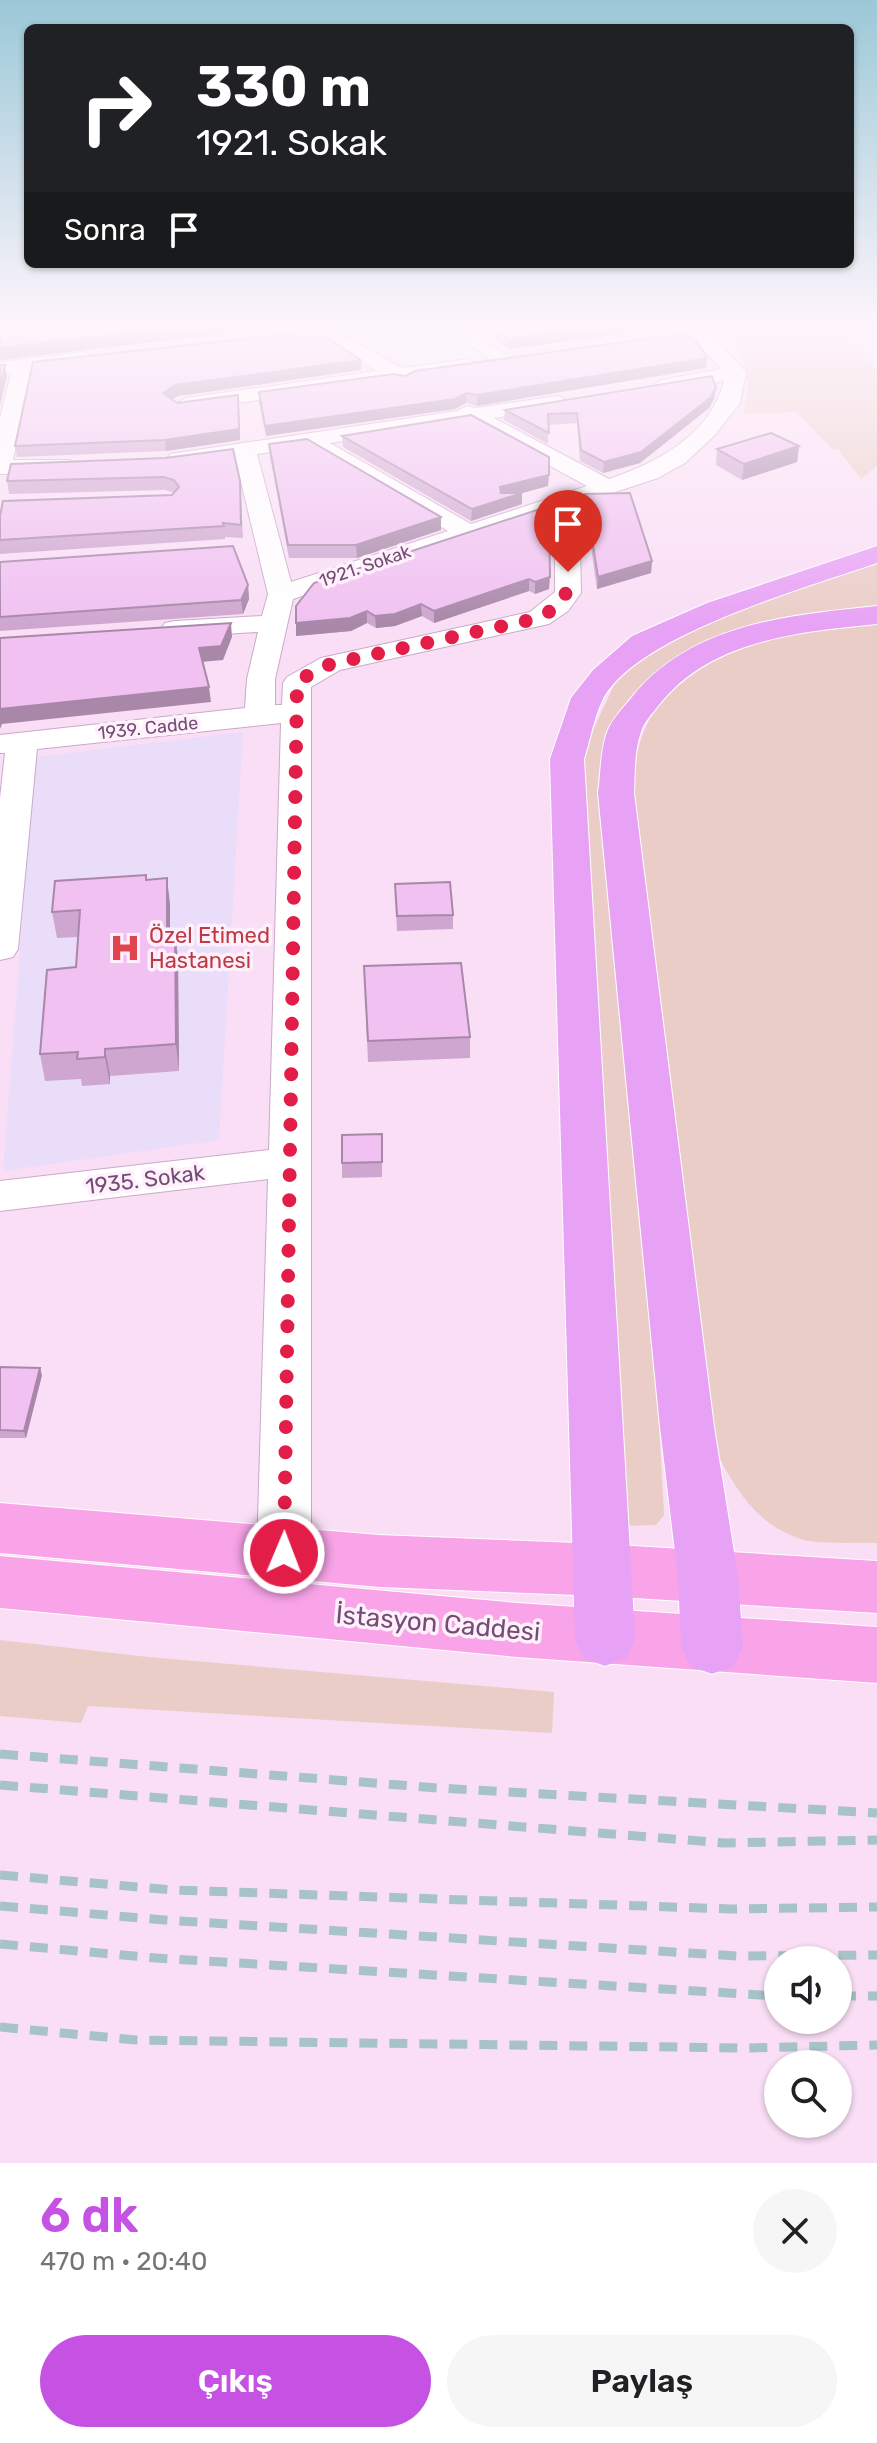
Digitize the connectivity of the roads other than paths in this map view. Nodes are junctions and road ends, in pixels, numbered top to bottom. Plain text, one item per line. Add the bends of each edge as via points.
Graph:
1 (9, 425) edge
2 (178, 425) edge
3 (416, 425) edge
4 (491, 425) edge
5 (710, 425) edge
6 (311, 441) junction
7 (245, 450) junction
8 (177, 460) junction
9 (151, 462) edge
10 (91, 464) edge
11 (0, 466) edge
12 (608, 488) junction
13 (567, 501) junction
14 (466, 531) junction
15 (877, 554) edge
16 (281, 594) junction
17 (877, 615) edge
18 (275, 623) junction
19 (153, 631) edge
20 (278, 714) junction
21 (11, 743) edge
22 (0, 949) edge
23 (290, 1162) junction
24 (0, 1196) edge
25 (0, 1528) edge
26 (284, 1553) junction
27 (601, 1570) junction
28 (708, 1577) junction
29 (0, 1582) edge
30 (877, 1587) edge
31 (605, 1638) junction
32 (712, 1646) junction
33 (877, 1655) edge

1 - 11 street
2 - 8 street
3 - 6 street
4 - 12 street
5 - 12 street, 1921. Sokak via 693,445 650,473
6 - 7 street
6 - 14 street
7 - 8 street
7 - 16 street via 259,548
8 - 9 street
10 - 11 street
12 - 13 street, 1921. Sokak
13 - 14 street, 1921. Sokak
13 - 20 street via 568,593 559,605 539,618 315,670 297,683
14 - 16 street, 1921. Sokak
15 - 27 highway via 717,609 643,643 587,698 567,759
16 - 18 street
17 - 28 highway via 803,623 733,639 687,662 649,692 624,732 616,793
18 - 19 street
18 - 20 street via 261,679
20 - 21 street, 1939. Cadde
20 - 23 street
21 - 22 street
23 - 24 street, 1935. Sokak
23 - 26 street
25 - 26 main road
26 - 27 main road
27 - 28 main road
27 - 31 highway
28 - 30 main road
28 - 32 highway
29 - 31 main road, İstasyon Caddesi
31 - 32 main road, İstasyon Caddesi
32 - 33 main road, İstasyon Caddesi

